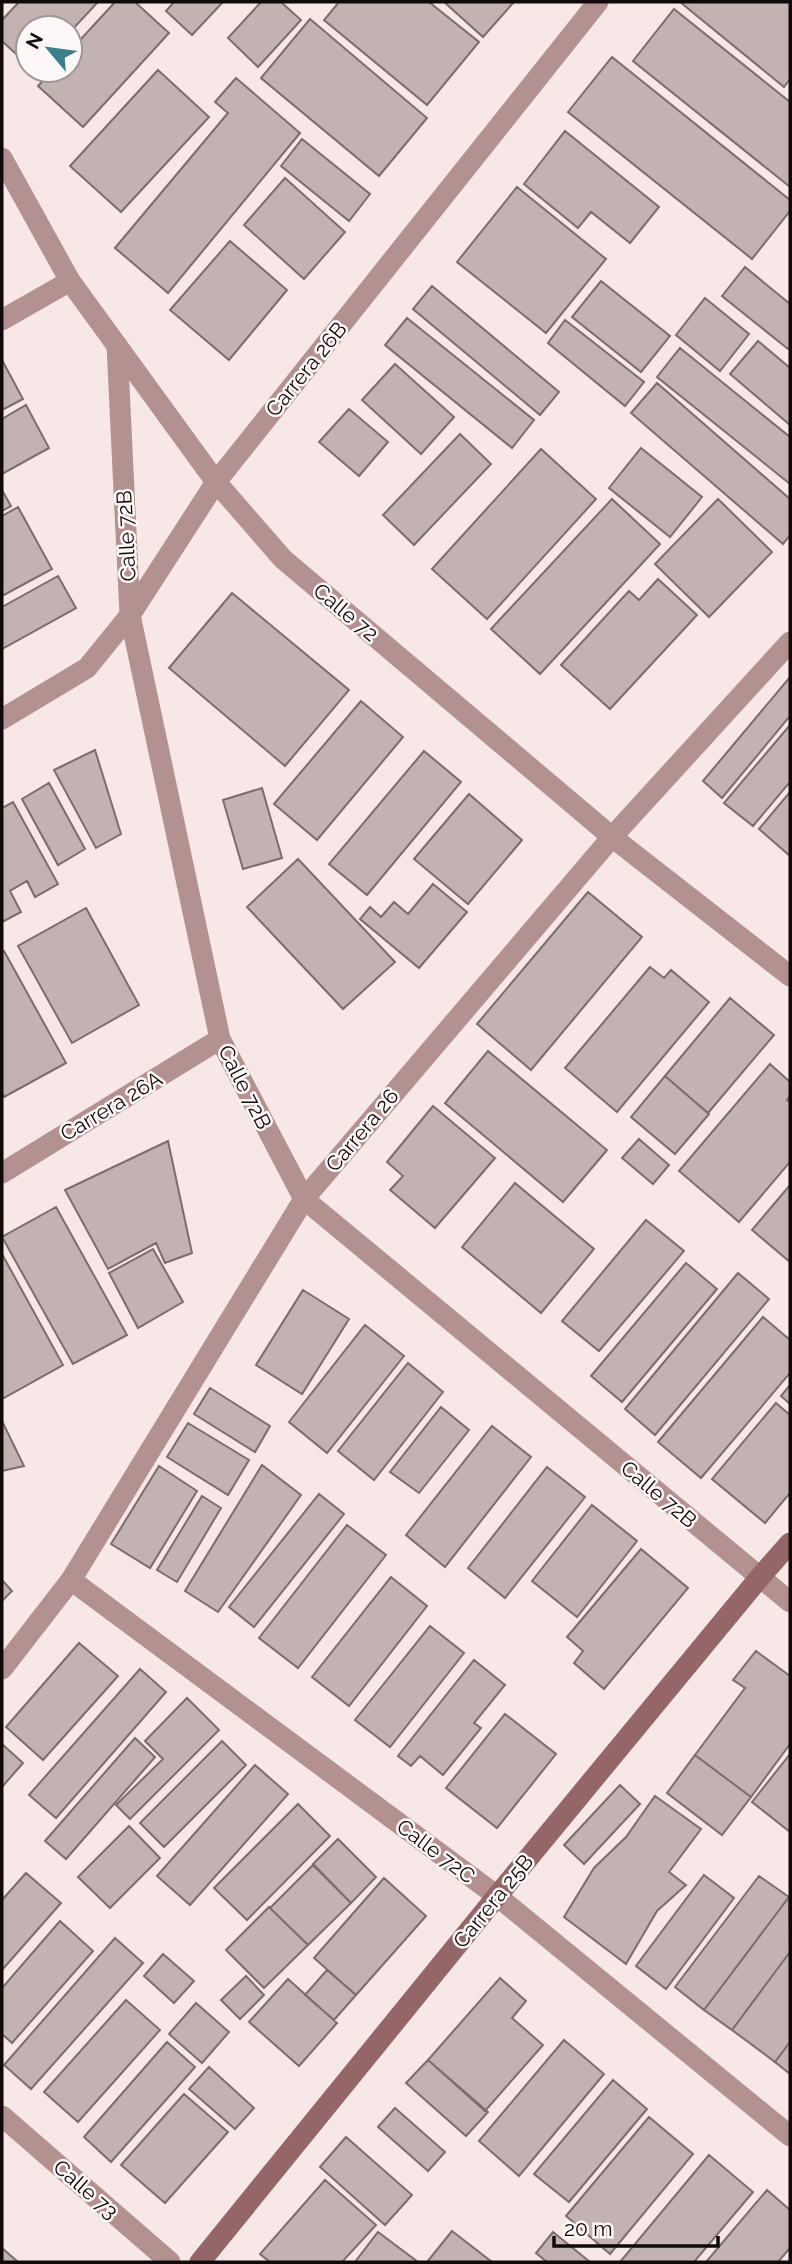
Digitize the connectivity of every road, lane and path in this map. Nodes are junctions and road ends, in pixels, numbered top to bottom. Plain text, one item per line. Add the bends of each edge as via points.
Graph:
1 (598, 2) edge
2 (2, 158) edge
3 (70, 281) junction
4 (2, 320) edge
5 (117, 345) junction
6 (216, 482) junction
7 (130, 614) junction
8 (790, 642) edge
9 (2, 719) edge
10 (612, 837) junction
11 (790, 976) edge
12 (220, 1040) junction
13 (2, 1173) edge
14 (304, 1199) junction
15 (790, 1543) edge
16 (760, 1577) junction
17 (71, 1580) junction
18 (790, 1602) edge
19 (2, 1668) edge
20 (497, 1896) junction
21 (2, 2116) edge
22 (790, 2136) edge
23 (170, 2262) edge
24 (200, 2262) edge

1 - 6 street, Carrera 26B
2 - 3 street, Calle 72
3 - 4 street
3 - 5 street, Calle 72
5 - 6 street, Calle 72
5 - 7 street, Calle 72B
6 - 7 street, Carrera 26B
6 - 10 street, Calle 72 via 283,558
7 - 9 street, Carrera 26B via 87,668
7 - 12 street, Calle 72B
8 - 10 street, Carrera 26
10 - 11 street, Calle 72
10 - 14 street, Carrera 26
12 - 13 street, Carrera 26A
12 - 14 street, Calle 72B
14 - 16 street, Calle 72B
14 - 17 street, Carrera 26
15 - 16 street, Carrera 25B
16 - 18 street, Calle 72B
16 - 20 street, Carrera 25B
17 - 19 street, Carrera 26
17 - 20 street, Calle 72C
20 - 22 street, Calle 72C
20 - 24 street, Carrera 25B
21 - 23 street, Calle 73

